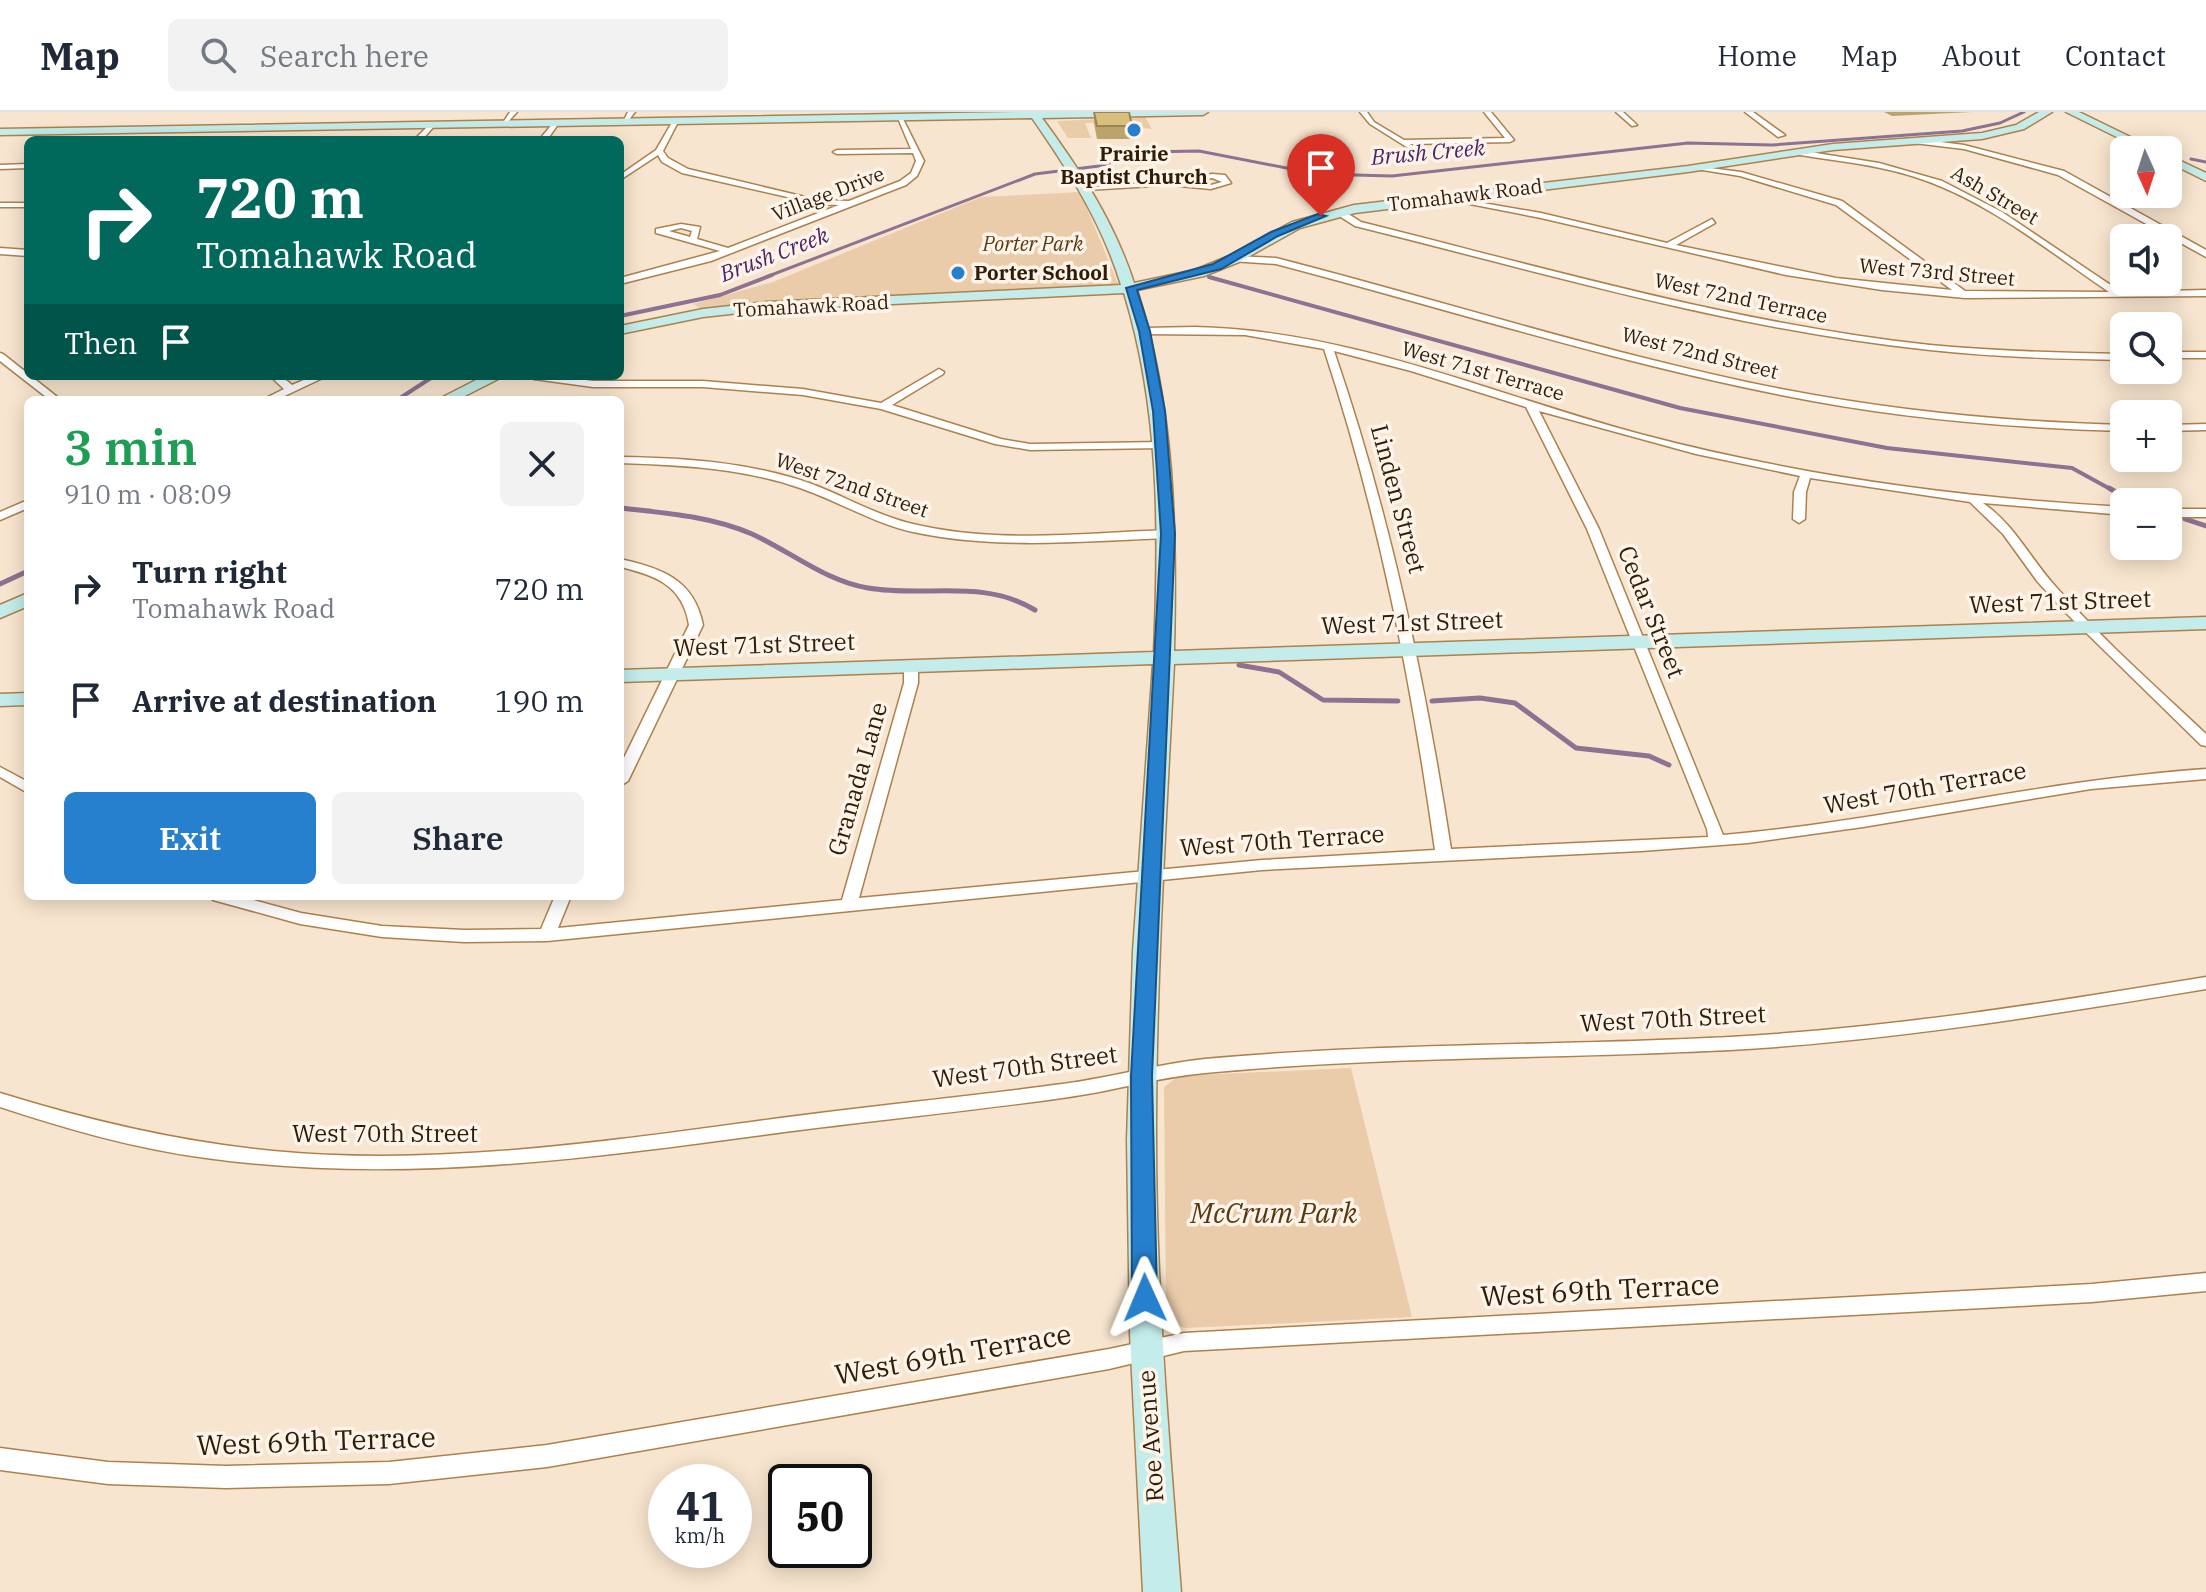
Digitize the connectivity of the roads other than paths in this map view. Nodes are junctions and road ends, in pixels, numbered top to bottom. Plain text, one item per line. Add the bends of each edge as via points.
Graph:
1 (514, 112) edge
2 (1203, 112) edge
3 (1363, 112) edge
4 (1487, 112) edge
5 (1619, 112) edge
6 (1748, 112) edge
7 (2047, 112) edge
8 (2071, 112) edge
9 (1034, 114) edge
10 (772, 115) edge
11 (2085, 116) edge
12 (628, 117) edge
13 (899, 117) junction
14 (2035, 119) junction
15 (676, 120) junction
16 (504, 123) junction
17 (556, 123) junction
18 (433, 124) junction
19 (1634, 125) dead end
20 (0, 132) edge
21 (1781, 135) dead end
22 (422, 136) edge
23 (546, 136) edge
24 (2124, 136) edge
25 (1954, 139) junction
26 (1917, 141) junction
27 (1406, 142) junction
28 (1964, 147) junction
29 (1829, 148) junction
30 (659, 151) junction
31 (917, 151) junction
32 (837, 152) dead end
33 (1797, 152) junction
34 (1421, 154) dead end
35 (1839, 157) junction
36 (1727, 164) junction
37 (2182, 165) edge
38 (24, 166) edge
39 (0, 167) edge
40 (678, 168) junction
41 (1694, 168) junction
42 (632, 171) junction
43 (1741, 174) junction
44 (1078, 175) junction
45 (624, 176) edge
46 (2206, 178) edge
47 (1169, 183) junction
48 (1481, 193) junction
49 (1443, 198) junction
50 (818, 202) junction
51 (855, 203) junction
52 (0, 205) edge
53 (24, 205) edge
54 (1490, 205) junction
55 (830, 212) junction
56 (1339, 212) junction
57 (1307, 221) junction
58 (1712, 221) dead end
59 (1358, 224) junction
60 (693, 239) dead end
61 (1669, 245) junction
62 (1255, 248) junction
63 (0, 251) edge
64 (729, 251) junction
65 (24, 253) edge
66 (2206, 254) edge
67 (1234, 259) junction
68 (1276, 261) junction
69 (624, 280) edge
70 (1947, 283) junction
71 (1132, 288) junction
72 (2110, 289) edge
73 (1934, 293) junction
74 (2206, 293) edge
75 (2182, 294) edge
76 (1966, 295) junction
77 (2110, 295) edge
78 (624, 329) edge
79 (1145, 331) junction
80 (1328, 347) junction
81 (2182, 355) edge
82 (2206, 355) edge
83 (0, 356) edge
84 (2110, 357) edge
85 (939, 372) dead end
86 (24, 375) edge
87 (31, 380) edge
88 (280, 380) edge
89 (312, 380) edge
90 (488, 380) edge
91 (564, 380) edge
92 (290, 389) junction
93 (51, 396) edge
94 (275, 396) edge
95 (454, 396) edge
96 (883, 406) junction
97 (1531, 406) junction
98 (2110, 427) edge
99 (2206, 427) edge
100 (2182, 428) edge
101 (1163, 445) junction
102 (624, 460) edge
103 (1806, 475) junction
104 (1969, 500) junction
105 (2022, 505) junction
106 (24, 506) edge
107 (2110, 510) edge
108 (2182, 513) edge
109 (2206, 513) edge
110 (0, 516) edge
111 (1799, 519) dead end
112 (2002, 521) junction
113 (1168, 534) junction
114 (624, 564) edge
115 (24, 601) edge
116 (0, 612) edge
117 (2206, 623) edge
118 (2088, 627) junction
119 (1641, 642) junction
120 (1409, 649) junction
121 (1164, 657) junction
122 (911, 665) junction
123 (673, 674) junction
124 (624, 676) edge
125 (24, 699) edge
126 (0, 700) edge
127 (2206, 742) edge
128 (0, 771) edge
129 (624, 773) edge
130 (2206, 774) edge
131 (24, 786) edge
132 (1716, 841) junction
133 (1444, 855) junction
134 (1151, 875) junction
135 (233, 900) edge
136 (561, 900) edge
137 (849, 905) junction
138 (547, 935) junction
139 (2206, 983) edge
140 (1142, 1076) junction
141 (0, 1100) edge
142 (2206, 1282) edge
143 (1145, 1351) junction
144 (0, 1459) edge
145 (1162, 1592) edge

1 - 16 street
2 - 9 main road
3 - 27 street
4 - 27 street via 1510,140
5 - 19 street
6 - 21 street
7 - 14 main road, Tomahawk Road
8 - 11 main road
9 - 13 main road
9 - 44 main road, Roe Avenue
10 - 13 main road
10 - 15 main road
11 - 14 main road, Tomahawk Road
11 - 24 main road
12 - 15 main road
12 - 17 main road
13 - 31 street
14 - 25 main road, Tomahawk Road via 2011,130
15 - 30 street
16 - 17 main road
16 - 18 main road
17 - 23 street
18 - 20 main road
18 - 22 street
25 - 26 main road, Tomahawk Road
25 - 28 street
26 - 28 street
26 - 29 main road, Tomahawk Road
27 - 34 street
28 - 66 street via 2072,178
29 - 33 main road, Tomahawk Road
29 - 35 street, Ash Street
30 - 40 street
30 - 42 street
31 - 32 street, Village Drive
31 - 51 street, Village Drive via 920,161 909,178
33 - 35 street, Ash Street
33 - 36 main road, Tomahawk Road
35 - 72 street, Ash Street via 1960,191
36 - 41 main road, Tomahawk Road
36 - 43 street
37 - 46 main road
38 - 39 street
40 - 42 street
40 - 50 street
41 - 43 street
41 - 48 main road, Tomahawk Road
42 - 45 street
43 - 70 street via 1847,207
44 - 47 street
44 - 71 main road, Roe Avenue
47 - 47 street via 1212,176 1227,183 1200,187
48 - 49 main road, Tomahawk Road
48 - 54 street via 1480,200
49 - 54 street, West 73rd Street
49 - 56 main road, Tomahawk Road
50 - 51 street
50 - 55 street
51 - 55 street, Village Drive
52 - 53 street
54 - 61 street, West 73rd Street
55 - 64 street, Village Drive
56 - 57 main road, Tomahawk Road
56 - 59 street, West 72nd Terrace
57 - 59 street, West 72nd Terrace
57 - 62 main road, Tomahawk Road
58 - 61 street
59 - 84 street, West 72nd Terrace via 1797,330 1976,353
60 - 64 street
61 - 73 street, West 73rd Street via 1811,277
62 - 67 main road, Tomahawk Road
62 - 68 street, West 72nd Street
63 - 65 street
64 - 69 street, Village Drive
67 - 68 street, West 72nd Street
67 - 71 main road, Tomahawk Road via 1187,277
68 - 98 street, West 72nd Street via 1780,392 1962,419
70 - 73 street
70 - 76 street
71 - 78 main road, Tomahawk Road via 1049,297 767,306
71 - 79 main road, Roe Avenue
73 - 76 street, West 73rd Street
74 - 75 street, West 73rd Street
76 - 77 street, West 73rd Street
79 - 80 street, West 71st Terrace via 1246,333
79 - 101 main road, Roe Avenue
80 - 97 street, West 71st Terrace
80 - 120 street, Linden Street via 1383,518
81 - 82 street
83 - 86 street
85 - 96 street
87 - 93 street
88 - 92 street
89 - 92 street
90 - 95 main road
91 - 96 street via 752,387
92 - 94 street
96 - 101 street via 1012,445
97 - 103 street, West 71st Terrace
97 - 119 street, Cedar Street via 1593,529
99 - 100 street
101 - 113 main road, Roe Avenue
102 - 113 street, West 72nd Street via 692,463 770,476 879,517 946,534
103 - 104 street, West 71st Terrace
103 - 111 street
104 - 105 street, West 71st Terrace
104 - 112 street
105 - 107 street, West 71st Terrace
105 - 112 street
106 - 110 street
108 - 109 street
112 - 118 street via 2030,565
113 - 121 main road, Roe Avenue
114 - 123 street via 663,576 691,602 696,625
115 - 116 main road
117 - 118 main road, West 71st Street
118 - 119 main road, West 71st Street
118 - 127 street
119 - 120 main road, West 71st Street
119 - 132 street, Cedar Street
120 - 121 main road, West 71st Street
120 - 133 street, Linden Street
121 - 122 main road, West 71st Street
121 - 134 main road, Roe Avenue
122 - 123 main road, West 71st Street
122 - 137 street, Granada Lane via 911,683
123 - 124 main road, West 71st Street
123 - 129 street
125 - 126 main road
128 - 131 street
130 - 132 street, West 70th Terrace via 2138,778 1853,825
132 - 133 street, West 70th Terrace
133 - 134 street, West 70th Terrace
134 - 137 street, West 70th Terrace
134 - 140 main road, Roe Avenue
135 - 138 street, West 70th Terrace via 300,919 374,931 487,938
136 - 138 street
137 - 138 street, West 70th Terrace
139 - 140 street, West 70th Street via 1865,1034 1200,1066
140 - 141 street, West 70th Street via 581,1152 375,1164 207,1152 75,1125
140 - 143 main road, Roe Avenue
142 - 143 street, West 69th Terrace via 2092,1293 1184,1342
143 - 144 street, West 69th Terrace via 547,1456 389,1473 108,1473
143 - 145 main road, Roe Avenue

